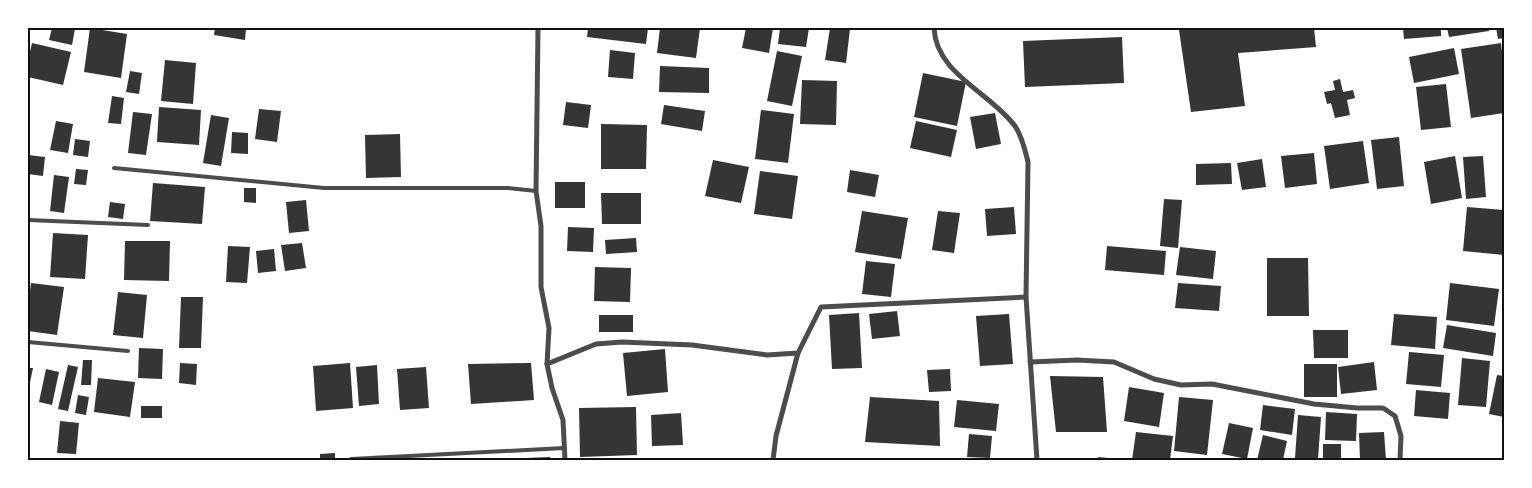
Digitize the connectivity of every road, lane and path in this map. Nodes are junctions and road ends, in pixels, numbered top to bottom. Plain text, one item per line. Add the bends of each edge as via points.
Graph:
1 (538, 28) edge
2 (934, 28) edge
3 (114, 168) dead end
4 (536, 191) junction
5 (28, 220) edge
6 (148, 225) dead end
7 (1026, 297) junction
8 (28, 342) edge
9 (128, 351) dead end
10 (798, 353) junction
11 (1030, 362) junction
12 (547, 364) junction
13 (564, 448) junction
14 (351, 459) dead end
15 (565, 460) edge
16 (773, 460) edge
17 (1036, 460) edge
18 (1400, 460) edge

1 - 4 street
2 - 7 street via 939,51 948,65 1004,114 1016,127 1024,146 1028,162
3 - 4 lane via 324,188 507,188
4 - 12 street via 541,226 541,287 550,328
5 - 6 lane
7 - 10 street via 821,307
7 - 11 street
8 - 9 lane
10 - 12 street via 767,355 692,345 622,342 596,344
10 - 16 street via 776,436
11 - 17 street
11 - 18 street via 1114,362 1154,379 1181,385 1212,384 1314,404 1383,408 1395,416 1401,436
12 - 13 street via 563,420
13 - 14 lane
13 - 15 street

